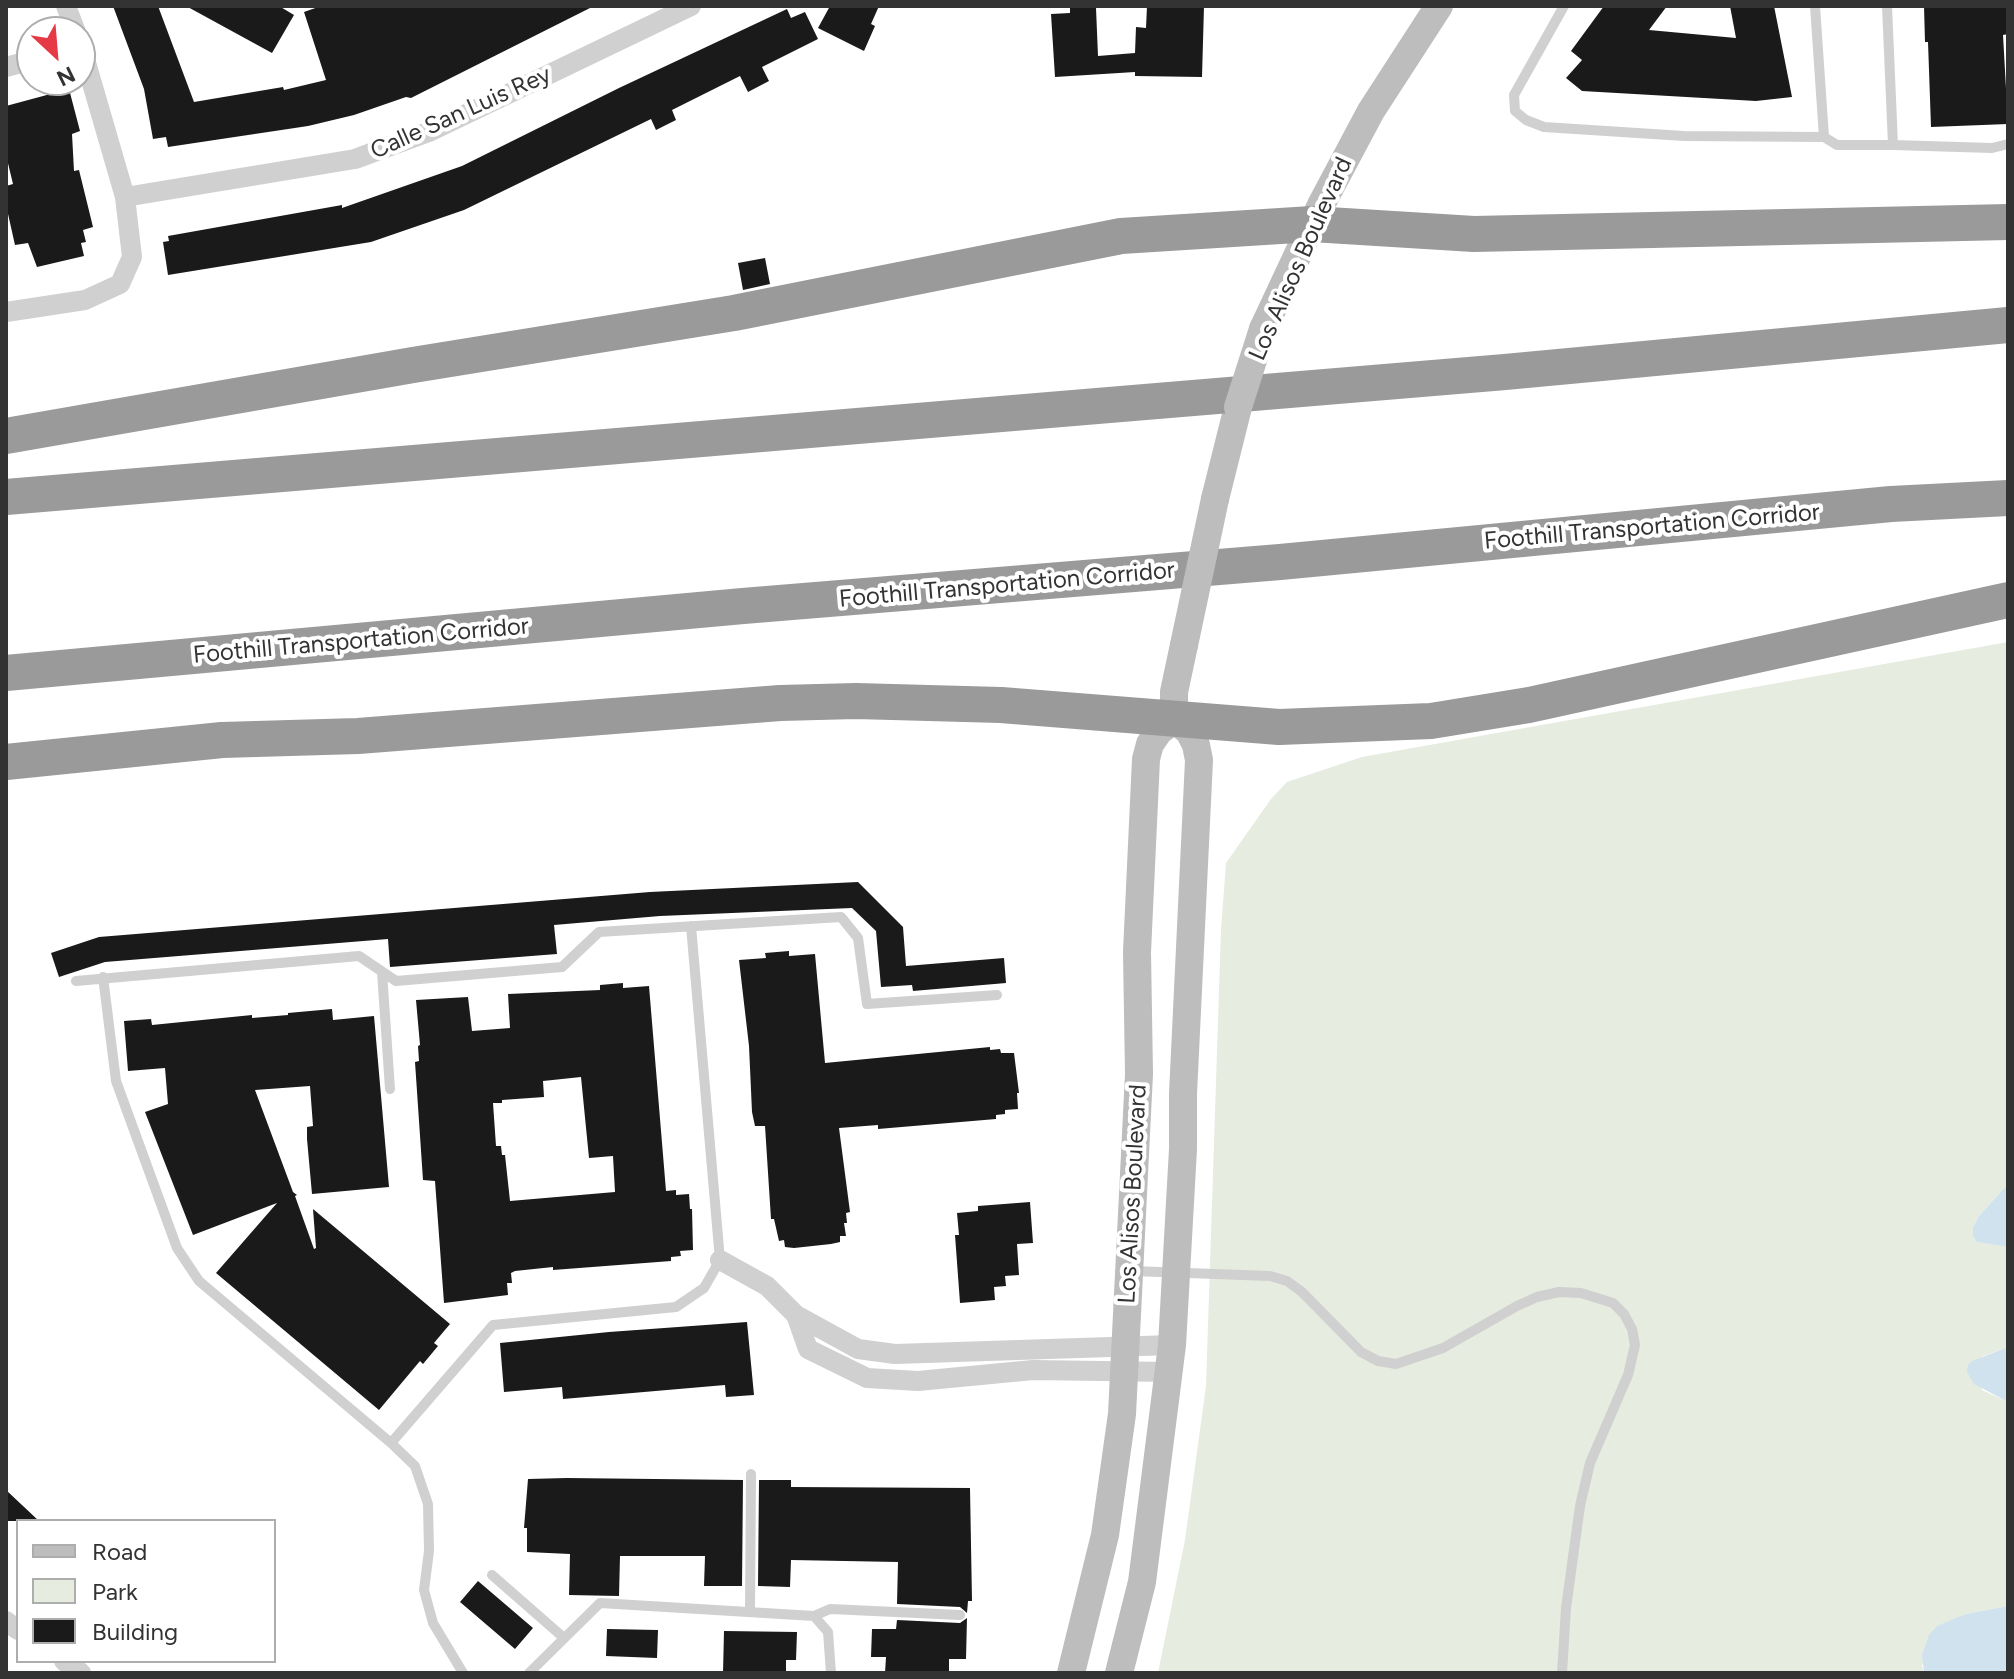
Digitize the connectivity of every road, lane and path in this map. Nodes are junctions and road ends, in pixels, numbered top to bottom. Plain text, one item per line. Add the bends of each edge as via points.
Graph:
1 (691, 6) edge
2 (1439, 6) edge
3 (1564, 6) edge
4 (1815, 6) edge
5 (1887, 6) edge
6 (96, 96) edge
7 (1824, 137) junction
8 (2008, 144) edge
9 (1893, 145) junction
10 (125, 197) junction
11 (2008, 222) edge
12 (1312, 224) junction
13 (6, 312) edge
14 (2008, 325) edge
15 (6, 436) edge
16 (6, 497) edge
17 (2008, 498) edge
18 (2008, 600) edge
19 (6, 673) edge
20 (1174, 720) junction
21 (6, 762) edge
22 (691, 926) junction
23 (382, 972) junction
24 (103, 977) junction
25 (76, 981) dead end
26 (997, 995) dead end
27 (390, 1089) dead end
28 (720, 1260) junction
29 (1130, 1271) junction
30 (1175, 1272) junction
31 (796, 1315) junction
32 (1171, 1358) junction
33 (1125, 1359) junction
34 (391, 1443) junction
35 (751, 1474) dead end
36 (492, 1575) dead end
37 (750, 1610) junction
38 (960, 1615) dead end
39 (814, 1616) junction
40 (564, 1638) junction
41 (463, 1673) edge
42 (529, 1673) edge
43 (831, 1673) edge
44 (1071, 1673) edge
45 (1119, 1673) edge
46 (1562, 1673) edge

1 - 10 street, Calle San Luis Rey via 431,131 355,159
2 - 12 main road, Los Alisos Boulevard via 1371,111
3 - 7 lane via 1514,95 1515,111 1526,120 1544,127 1684,136
4 - 7 lane
5 - 9 lane
6 - 10 street
7 - 9 lane via 1837,145
8 - 9 lane
10 - 13 street via 132,257 120,284 85,300
11 - 12 highway via 1474,234
12 - 15 highway via 1121,236 734,313
12 - 20 main road, Los Alisos Boulevard, bridge via 1263,329 1238,407 1174,692
14 - 16 highway
17 - 19 highway, Foothill Transportation Corridor via 1891,504
18 - 20 highway via 1529,705 1431,721 1279,727
20 - 21 highway via 1001,705 780,703 358,736 222,740
20 - 29 main road, Los Alisos Boulevard via 1159,731 1146,759
20 - 30 main road, Los Alisos Boulevard via 1189,731 1199,760
22 - 23 lane via 599,932 562,967 396,981
22 - 26 lane via 841,917 858,938 867,1004
22 - 28 lane
23 - 24 lane via 359,956
23 - 27 lane
24 - 25 lane
24 - 34 lane via 116,1081 177,1248 199,1281
28 - 31 street via 767,1286
28 - 34 lane via 704,1288 676,1307 493,1325
29 - 30 lane
29 - 33 main road, Los Alisos Boulevard
30 - 32 main road, Los Alisos Boulevard
30 - 46 lane via 1287,1281 1361,1352 1396,1364 1443,1348 1517,1306 1559,1292 1613,1303 1624,1314 1635,1345 1628,1375 1590,1463 1580,1506
31 - 33 street via 858,1349 895,1354
31 - 33 street via 808,1349 867,1378 918,1381
32 - 33 street
32 - 45 main road, Los Alisos Boulevard via 1142,1582
33 - 44 main road, Los Alisos Boulevard via 1105,1535
34 - 41 lane via 415,1466 428,1504 424,1590 433,1623
35 - 37 lane
36 - 40 lane
37 - 39 lane
37 - 40 lane via 600,1603
38 - 39 lane via 830,1609
39 - 43 lane via 828,1632
40 - 42 lane

